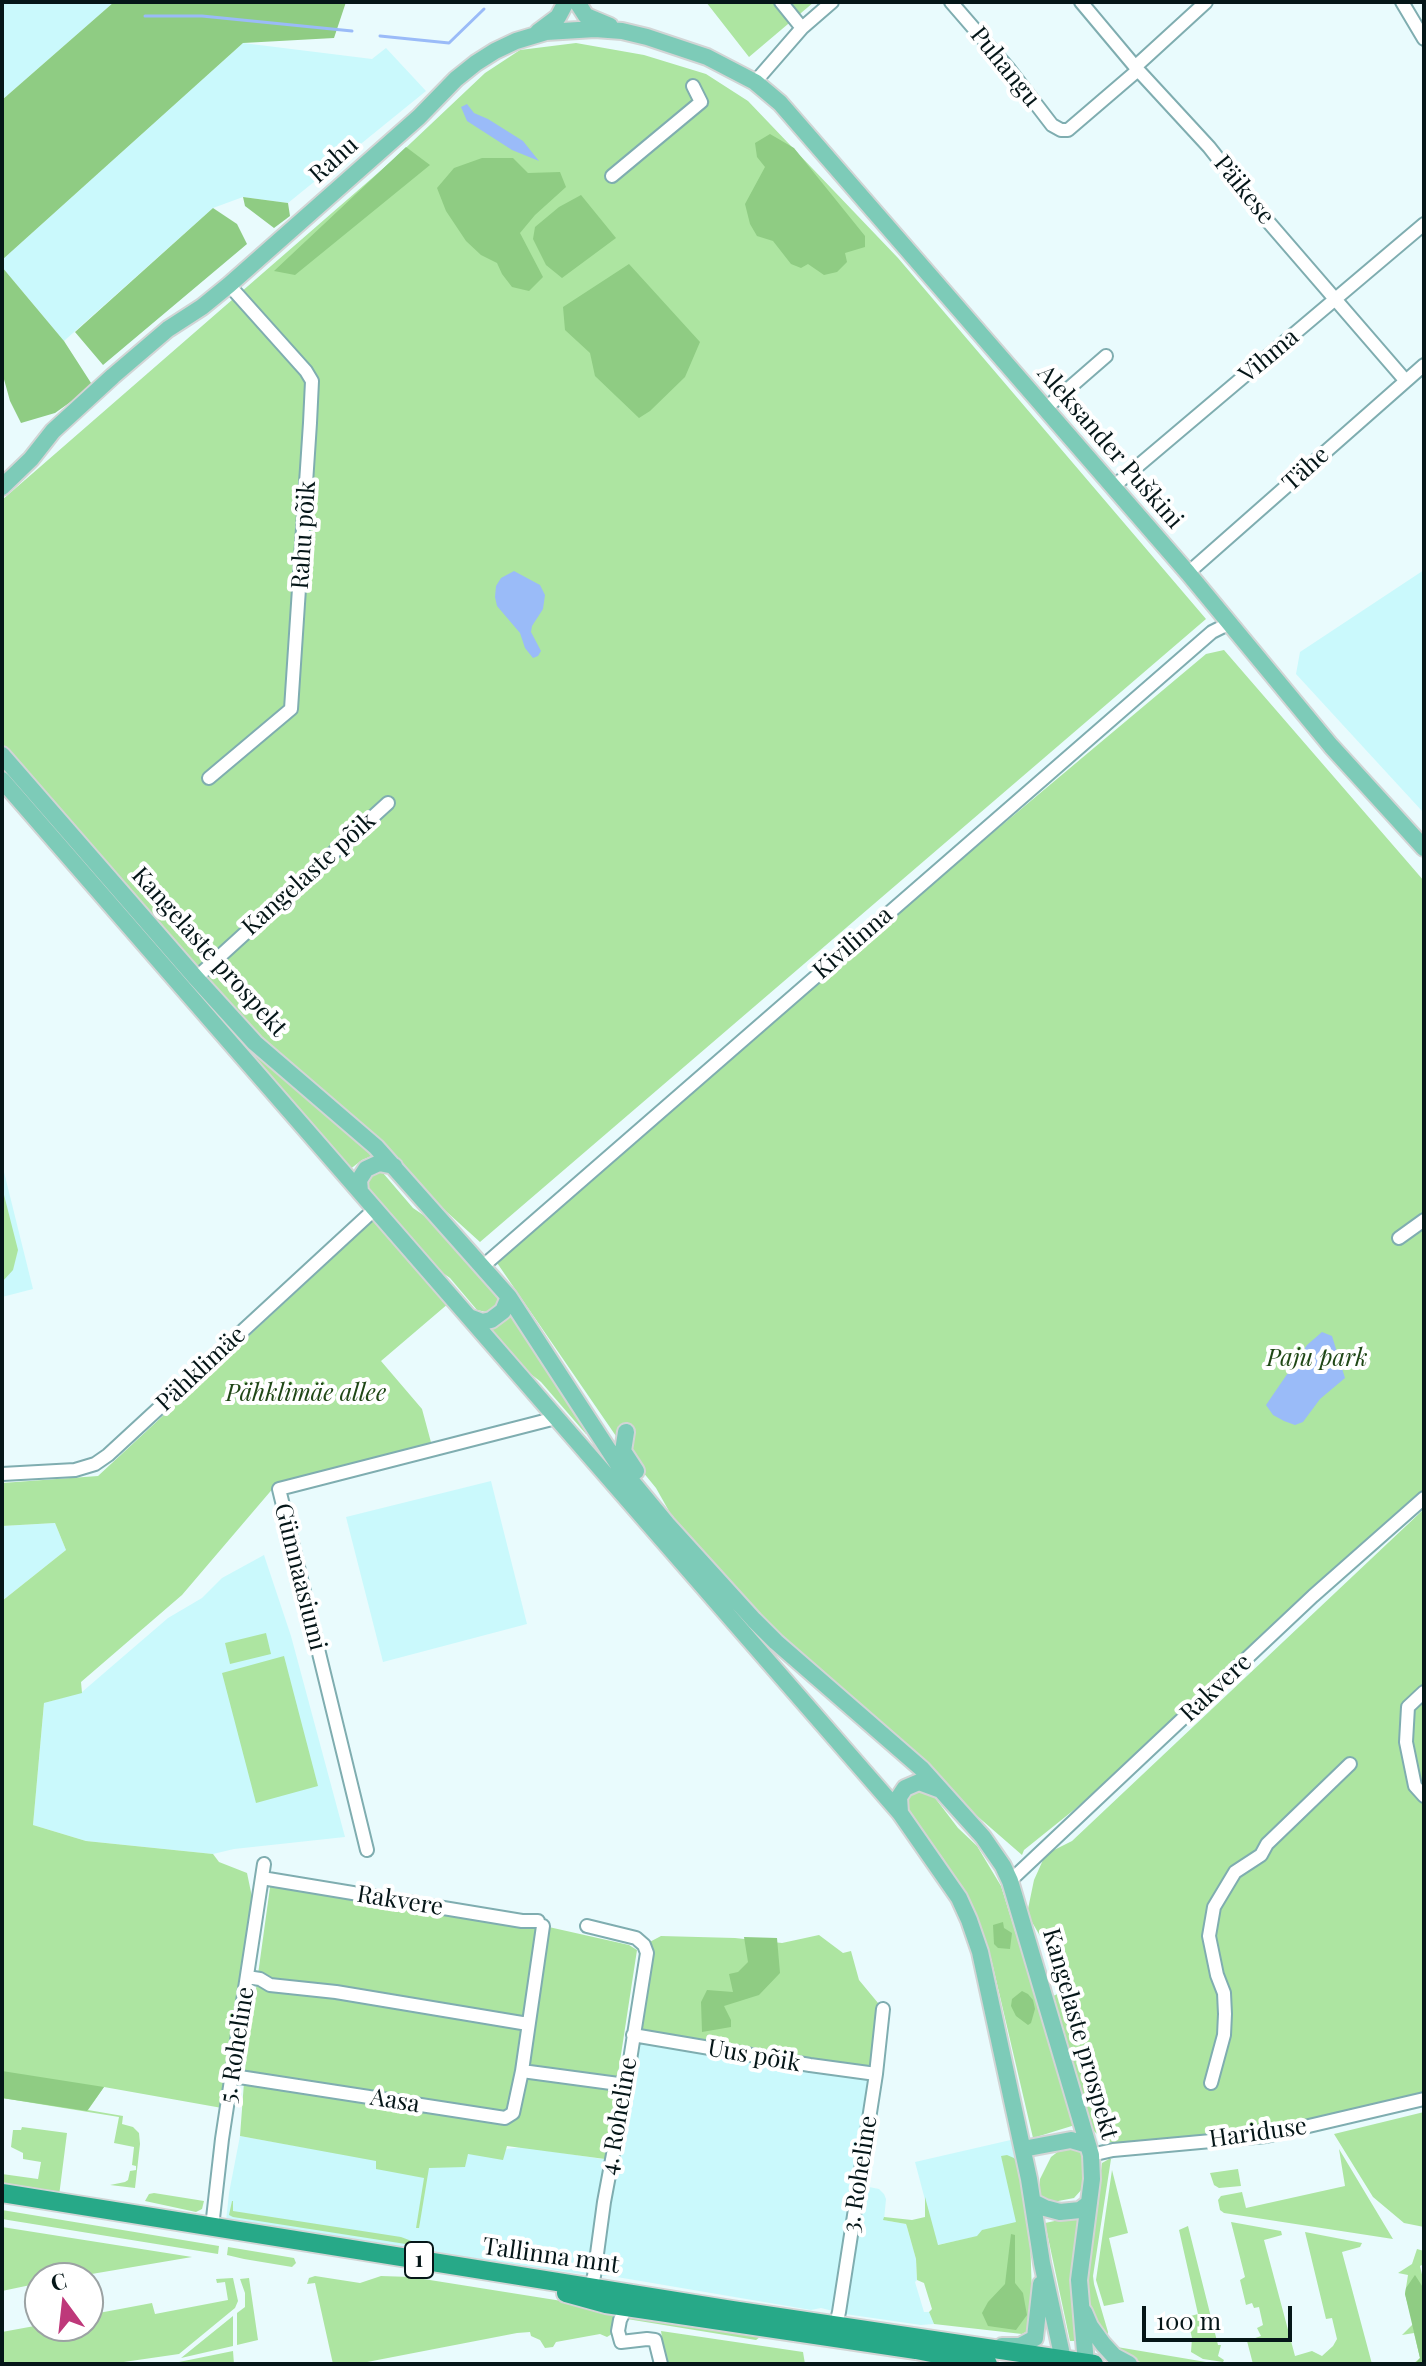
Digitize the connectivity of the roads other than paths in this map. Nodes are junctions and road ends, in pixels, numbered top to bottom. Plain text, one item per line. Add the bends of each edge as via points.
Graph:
1 (568, 2) edge
2 (577, 2) edge
3 (781, 2) edge
4 (832, 2) edge
5 (951, 2) edge
6 (1081, 2) edge
7 (1206, 2) edge
8 (1402, 2) edge
9 (802, 28) junction
10 (572, 29) junction
11 (622, 31) junction
12 (534, 35) junction
13 (1424, 39) edge
14 (1136, 69) junction
15 (755, 82) junction
16 (693, 86) dead end
17 (612, 176) dead end
18 (1424, 224) edge
19 (229, 285) junction
20 (1336, 300) junction
21 (1106, 356) dead end
22 (1424, 365) edge
23 (1405, 380) junction
24 (1045, 409) junction
25 (2, 487) edge
26 (1113, 487) junction
27 (1188, 573) junction
28 (1228, 624) junction
29 (2, 755) edge
30 (209, 778) dead end
31 (2, 780) edge
32 (388, 803) dead end
33 (1424, 848) edge
34 (196, 978) junction
35 (394, 1166) junction
36 (360, 1192) junction
37 (375, 1209) junction
38 (1424, 1220) edge
39 (1399, 1238) dead end
40 (482, 1267) junction
41 (509, 1297) junction
42 (469, 1317) junction
43 (556, 1418) junction
44 (626, 1432) dead end
45 (606, 1446) junction
46 (589, 1455) junction
47 (2, 1474) edge
48 (1424, 1498) edge
49 (667, 1524) junction
50 (1424, 1692) edge
51 (1350, 1764) dead end
52 (941, 1790) junction
53 (1424, 1796) edge
54 (900, 1813) junction
55 (367, 1850) dead end
56 (263, 1871) joint
57 (1010, 1881) junction
58 (540, 1924) joint
59 (587, 1926) dead end
60 (247, 1977) junction
61 (883, 2009) dead end
62 (528, 2024) junction
63 (633, 2035) junction
64 (522, 2071) junction
65 (876, 2074) junction
66 (233, 2076) junction
67 (1211, 2083) dead end
68 (626, 2085) junction
69 (1424, 2099) edge
70 (1023, 2149) junction
71 (1089, 2150) junction
72 (2, 2193) edge
73 (1033, 2202) junction
74 (2, 2203) edge
75 (1089, 2203) junction
76 (212, 2227) junction
77 (1042, 2263) junction
78 (587, 2294) junction
79 (1080, 2301) junction
80 (627, 2306) junction
81 (834, 2332) junction
82 (916, 2350) junction
83 (986, 2355) edge
84 (1064, 2362) edge
85 (661, 2364) edge
86 (962, 2364) edge
87 (1086, 2364) edge
88 (1094, 2364) edge
89 (1129, 2364) edge

1 - 10 main road
1 - 12 main road
2 - 11 main road via 586,16
3 - 9 street
4 - 9 street
5 - 14 street, Puhangu via 1061,130 1068,130
6 - 14 street, Päikese
7 - 14 street
8 - 13 street
9 - 15 street
10 - 11 main road, Rahu
10 - 12 main road, Rahu
11 - 15 main road, Rahu via 707,57
12 - 19 main road, Rahu via 495,51 456,79
14 - 20 street, Päikese via 1209,147
15 - 24 main road, Aleksander Puškini via 780,103
16 - 17 street via 701,102
18 - 20 street, Vihma
19 - 25 main road, Rahu via 113,376
19 - 30 street, Rahu põik via 312,381 310,435 291,709
20 - 23 street, Päikese
20 - 26 street, Vihma
21 - 24 street
22 - 23 street, Tähe
23 - 27 street, Tähe
24 - 26 main road, Aleksander Puškini
26 - 27 main road, Aleksander Puškini
27 - 28 main road, Aleksander Puškini
28 - 33 main road, Aleksander Puškini
28 - 40 street, Kivilinna via 1212,632
29 - 34 main road, Kangelaste prospekt
31 - 36 main road, Kangelaste prospekt
32 - 34 street, Kangelaste põik
34 - 35 main road, Kangelaste prospekt via 255,1043
35 - 36 main road via 379,1163 366,1169
35 - 40 main road, Kangelaste prospekt
36 - 37 main road, Kangelaste prospekt
37 - 42 main road, Kangelaste prospekt
37 - 47 street, Pähklimäe via 108,1455 75,1470
38 - 39 street
40 - 41 main road, Kangelaste prospekt
41 - 42 main road via 491,1320
41 - 45 main road, Kangelaste prospekt
42 - 43 main road, Kangelaste prospekt
43 - 46 main road, Kangelaste prospekt
43 - 55 street, Gümnaasiumi via 279,1489
44 - 49 main road via 623,1451
45 - 46 main road
45 - 49 main road, Kangelaste prospekt
46 - 54 main road, Kangelaste prospekt
48 - 57 street, Rakvere
49 - 52 main road, Kangelaste prospekt via 776,1642
50 - 53 street via 1408,1707 1406,1742 1415,1786
51 - 67 street via 1261,1855 1235,1872 1214,1907 1209,1936 1225,2014
52 - 54 main road via 919,1782 905,1788 899,1797
52 - 57 main road, Kangelaste prospekt via 983,1837
54 - 70 main road, Kangelaste prospekt via 969,1920
56 - 58 street, Rakvere
56 - 60 street, 5. Roheline
57 - 71 main road, Kangelaste prospekt
58 - 62 street, Aasa
59 - 63 street, 4. Roheline via 636,1938 644,1945
60 - 62 street via 270,1985
60 - 66 street, 5. Roheline
61 - 65 street, 3. Roheline
62 - 64 street, Aasa
63 - 65 street, Uus põik
63 - 68 street, 4. Roheline
64 - 66 street, Aasa via 513,2113 505,2118
64 - 68 street
65 - 81 street, 3. Roheline
66 - 76 street, 5. Roheline
68 - 78 street, 4. Roheline
69 - 71 street, Hariduse via 1266,2136
70 - 71 main road via 1071,2140
70 - 73 main road, Kangelaste prospekt
71 - 75 main road, Kangelaste prospekt
72 - 76 highway, Tallinna mnt / 1
73 - 75 main road via 1060,2212 1080,2210
73 - 77 main road, Kangelaste prospekt
74 - 78 highway, Tallinna mnt / 1
75 - 79 main road, Kangelaste prospekt
76 - 78 highway, Tallinna mnt / 1
77 - 83 main road via 1035,2338
77 - 84 main road, Kangelaste prospekt
78 - 80 highway, Tallinna mnt / 1
78 - 81 highway, Tallinna mnt / 1 via 609,2289
79 - 87 main road, Kangelaste prospekt
79 - 89 main road via 1103,2344
80 - 81 highway, Tallinna mnt / 1
80 - 85 street via 618,2331 621,2342 655,2340
81 - 82 highway, Tallinna mnt / 1
81 - 83 highway, Tallinna mnt / 1
82 - 83 highway, Tallinna mnt / 1
82 - 86 main road
83 - 84 highway, Tallinna mnt / 1
84 - 87 highway, Tallinna mnt / 1
87 - 88 highway, Tallinna mnt / 1

